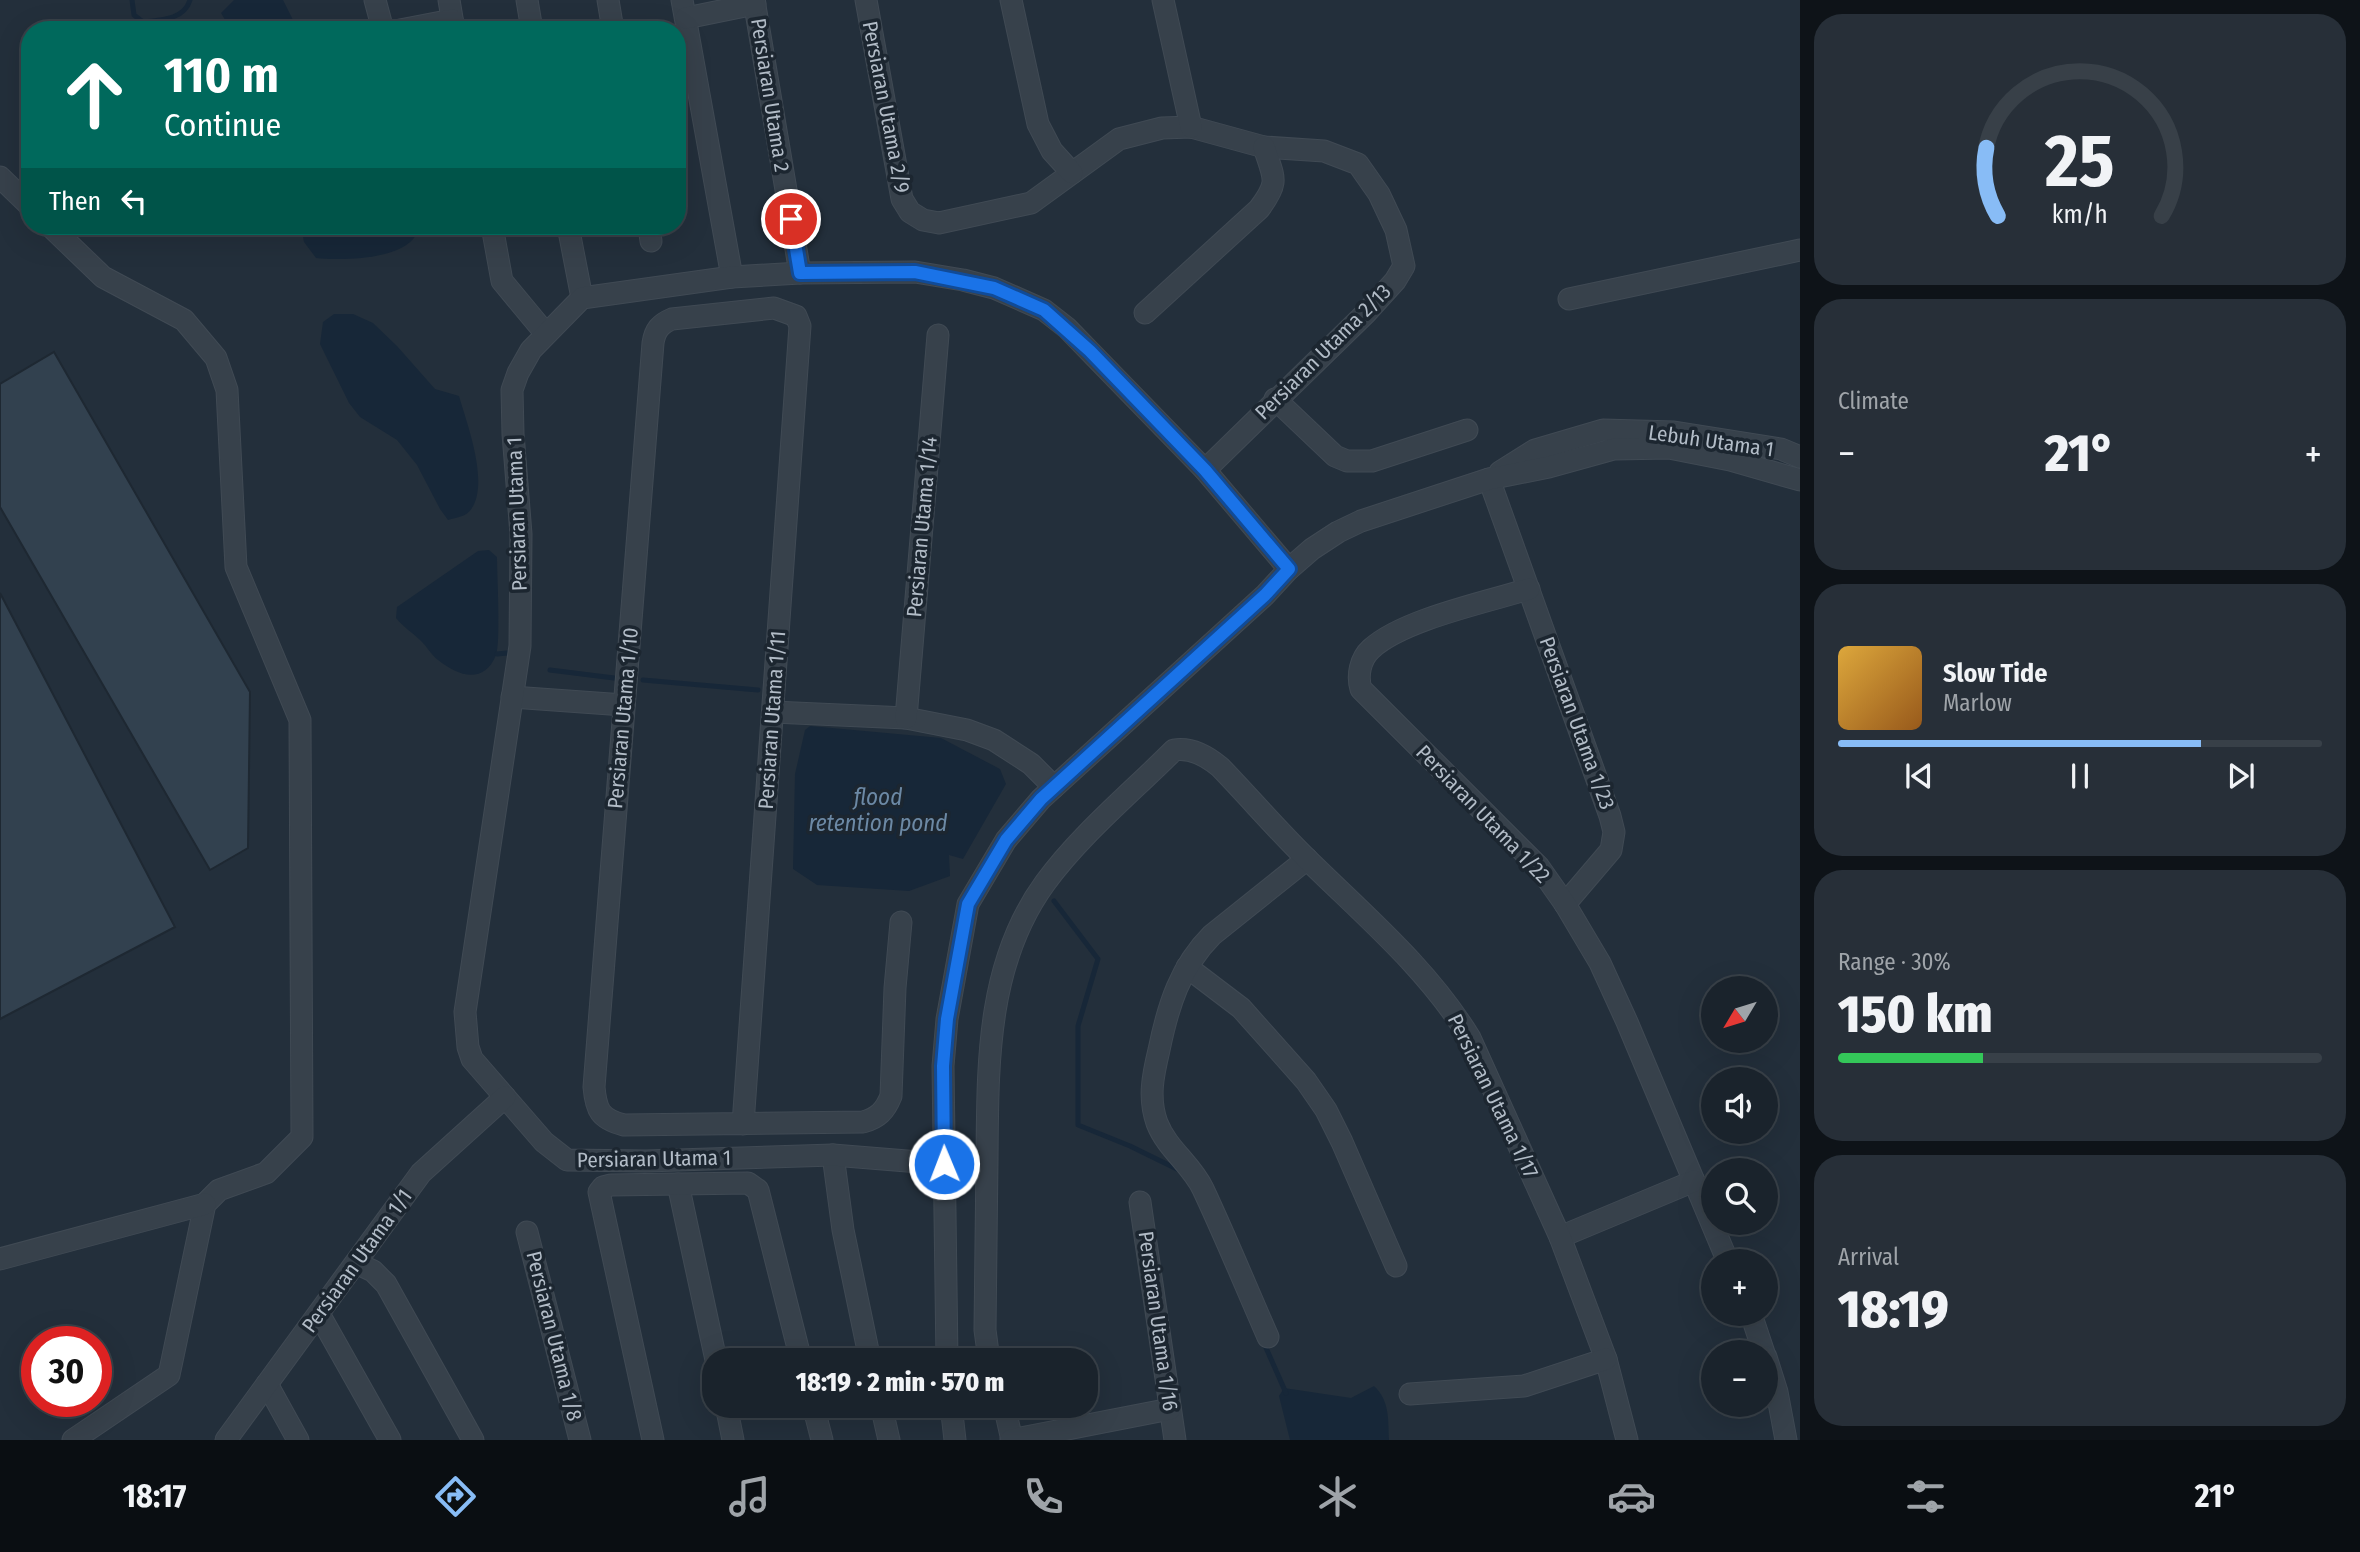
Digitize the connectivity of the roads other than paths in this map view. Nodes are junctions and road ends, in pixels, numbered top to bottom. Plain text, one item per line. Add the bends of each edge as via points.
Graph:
1 (375, 0) edge
2 (527, 0) edge
3 (608, 0) edge
4 (866, 0) edge
5 (1011, 0) edge
6 (1163, 0) edge
7 (755, 2) edge
8 (684, 9) edge
9 (381, 21) edge
10 (530, 21) edge
11 (607, 21) edge
12 (1192, 127) junction
13 (1264, 147) junction
14 (1072, 173) junction
15 (0, 177) edge
16 (21, 197) edge
17 (910, 212) joint
18 (59, 235) edge
19 (494, 235) edge
20 (570, 235) edge
21 (1800, 250) edge
22 (800, 273) junction
23 (732, 277) junction
24 (582, 298) junction
25 (1569, 299) dead end
26 (1145, 313) dead end
27 (796, 316) joint
28 (547, 334) junction
29 (938, 335) dead end
30 (1275, 399) junction
31 (1467, 430) dead end
32 (1800, 457) edge
33 (1205, 470) junction
34 (1489, 479) junction
35 (1800, 480) edge
36 (1289, 569) junction
37 (1529, 589) junction
38 (512, 696) junction
39 (624, 705) junction
40 (773, 712) junction
41 (906, 718) junction
42 (1055, 787) junction
43 (1307, 859) junction
44 (1565, 904) junction
45 (901, 922) dead end
46 (1187, 967) junction
47 (505, 1097) junction
48 (743, 1124) junction
49 (833, 1155) junction
50 (944, 1164) junction
51 (1694, 1181) junction
52 (678, 1184) junction
53 (1140, 1202) dead end
54 (205, 1204) junction
55 (527, 1232) dead end
56 (1560, 1237) junction
57 (1723, 1249) edge
58 (0, 1259) edge
59 (356, 1263) junction
60 (1396, 1266) dead end
61 (319, 1314) junction
62 (1268, 1337) dead end
63 (713, 1348) edge
64 (798, 1348) edge
65 (868, 1348) edge
66 (947, 1348) edge
67 (987, 1348) edge
68 (1606, 1359) junction
69 (267, 1384) junction
70 (1410, 1394) dead end
71 (1778, 1397) edge
72 (1170, 1409) junction
73 (729, 1418) edge
74 (816, 1418) edge
75 (884, 1418) edge
76 (952, 1418) edge
77 (1007, 1418) edge
78 (73, 1440) edge
79 (226, 1440) edge
80 (298, 1440) edge
81 (390, 1440) edge
82 (473, 1440) edge
83 (580, 1440) edge
84 (653, 1440) edge
85 (733, 1440) edge
86 (822, 1440) edge
87 (889, 1440) edge
88 (955, 1440) edge
89 (1012, 1440) edge
90 (1175, 1440) edge
91 (1627, 1440) edge
92 (1786, 1440) edge

1 - 9 street
2 - 10 street
3 - 11 street
4 - 17 street, Persiaran Utama 2/9 via 902,199
5 - 14 street via 1038,124 1052,152
6 - 12 street
7 - 8 street
7 - 22 street, Persiaran Utama 2
8 - 23 street
12 - 13 street, Persiaran Utama 2/13
12 - 14 street, Persiaran Utama 2/13 via 1119,138
13 - 26 street via 1275,183 1269,196
13 - 30 street, Persiaran Utama 2/13 via 1324,151 1358,164 1396,230 1404,266 1366,313
14 - 17 street, Persiaran Utama 2/13 via 1031,203 939,223
15 - 16 street
18 - 54 street via 103,277 184,320 216,358 227,390 236,567 300,720 302,1137 266,1173 219,1189
19 - 28 street via 502,281
20 - 24 street
21 - 25 street
22 - 23 street
22 - 33 street via 915,272 994,288 1044,310
23 - 24 street
24 - 28 street, Persiaran Utama 1
27 - 39 street, Persiaran Utama 1/10 via 774,308 672,319 655,332
27 - 40 street, Persiaran Utama 1/11 via 800,337
28 - 38 street, Persiaran Utama 1 via 531,351 512,390 521,534 520,646
29 - 41 street, Persiaran Utama 1/14
30 - 31 street via 1335,456 1347,461 1372,461
30 - 33 street, Persiaran Utama 2/13
32 - 34 street, Lebuh Utama 1 via 1781,449 1674,432 1603,430 1535,450
33 - 36 street
34 - 35 street, Lebuh Utama 1 via 1614,449 1669,448
34 - 36 street via 1361,521 1338,532
34 - 37 street, Persiaran Utama 1/23
36 - 42 street
37 - 44 street, Persiaran Utama 1/23 via 1614,832 1611,850
37 - 44 street, Persiaran Utama 1/22 via 1407,626 1368,651 1358,677 1361,689 1539,867
38 - 39 street
38 - 47 street, Persiaran Utama 1 via 465,1012 472,1059
39 - 48 street, Persiaran Utama 1/10 via 596,1105 611,1122 624,1125
40 - 41 street
40 - 48 street, Persiaran Utama 1/11
41 - 42 street via 994,740 1031,764
42 - 50 street via 1006,840 968,904 947,1019
43 - 46 street via 1212,935
43 - 56 street, Persiaran Utama 1/17 via 1444,998 1475,1049
43 - 67 street, Persiaran Utama 1/17 via 1220,767 1201,754 1182,749 1174,750 1074,848 1044,884 1027,912 998,990 988,1060
44 - 51 street, Persiaran Utama 1/22 via 1600,963
45 - 48 street via 891,1096 877,1118
46 - 60 street via 1241,1008 1326,1110
46 - 62 street via 1166,1015 1152,1078 1152,1106 1164,1138 1201,1185
47 - 49 street, Persiaran Utama 1 via 544,1142 567,1160
47 - 59 street, Persiaran Utama 1/1 via 421,1173
49 - 50 street, Persiaran Utama 1
49 - 65 street
50 - 66 street
51 - 56 street
51 - 57 street, Persiaran Utama 1/22
52 - 63 street
52 - 64 street via 748,1183 758,1190
52 - 84 street via 611,1185 599,1192
53 - 72 street, Persiaran Utama 1/16
54 - 58 street
54 - 78 street via 169,1375
55 - 83 street, Persiaran Utama 1/8
56 - 68 street, Persiaran Utama 1/17
59 - 61 street, Persiaran Utama 1/1
59 - 82 street via 386,1284
61 - 69 street, Persiaran Utama 1/1
61 - 81 street
68 - 70 street via 1524,1387
68 - 91 street, Persiaran Utama 1/17
69 - 79 street, Persiaran Utama 1/1
69 - 80 street
71 - 92 street
72 - 89 street
72 - 90 street, Persiaran Utama 1/16
73 - 85 street
74 - 86 street
75 - 87 street
76 - 88 street
77 - 89 street

